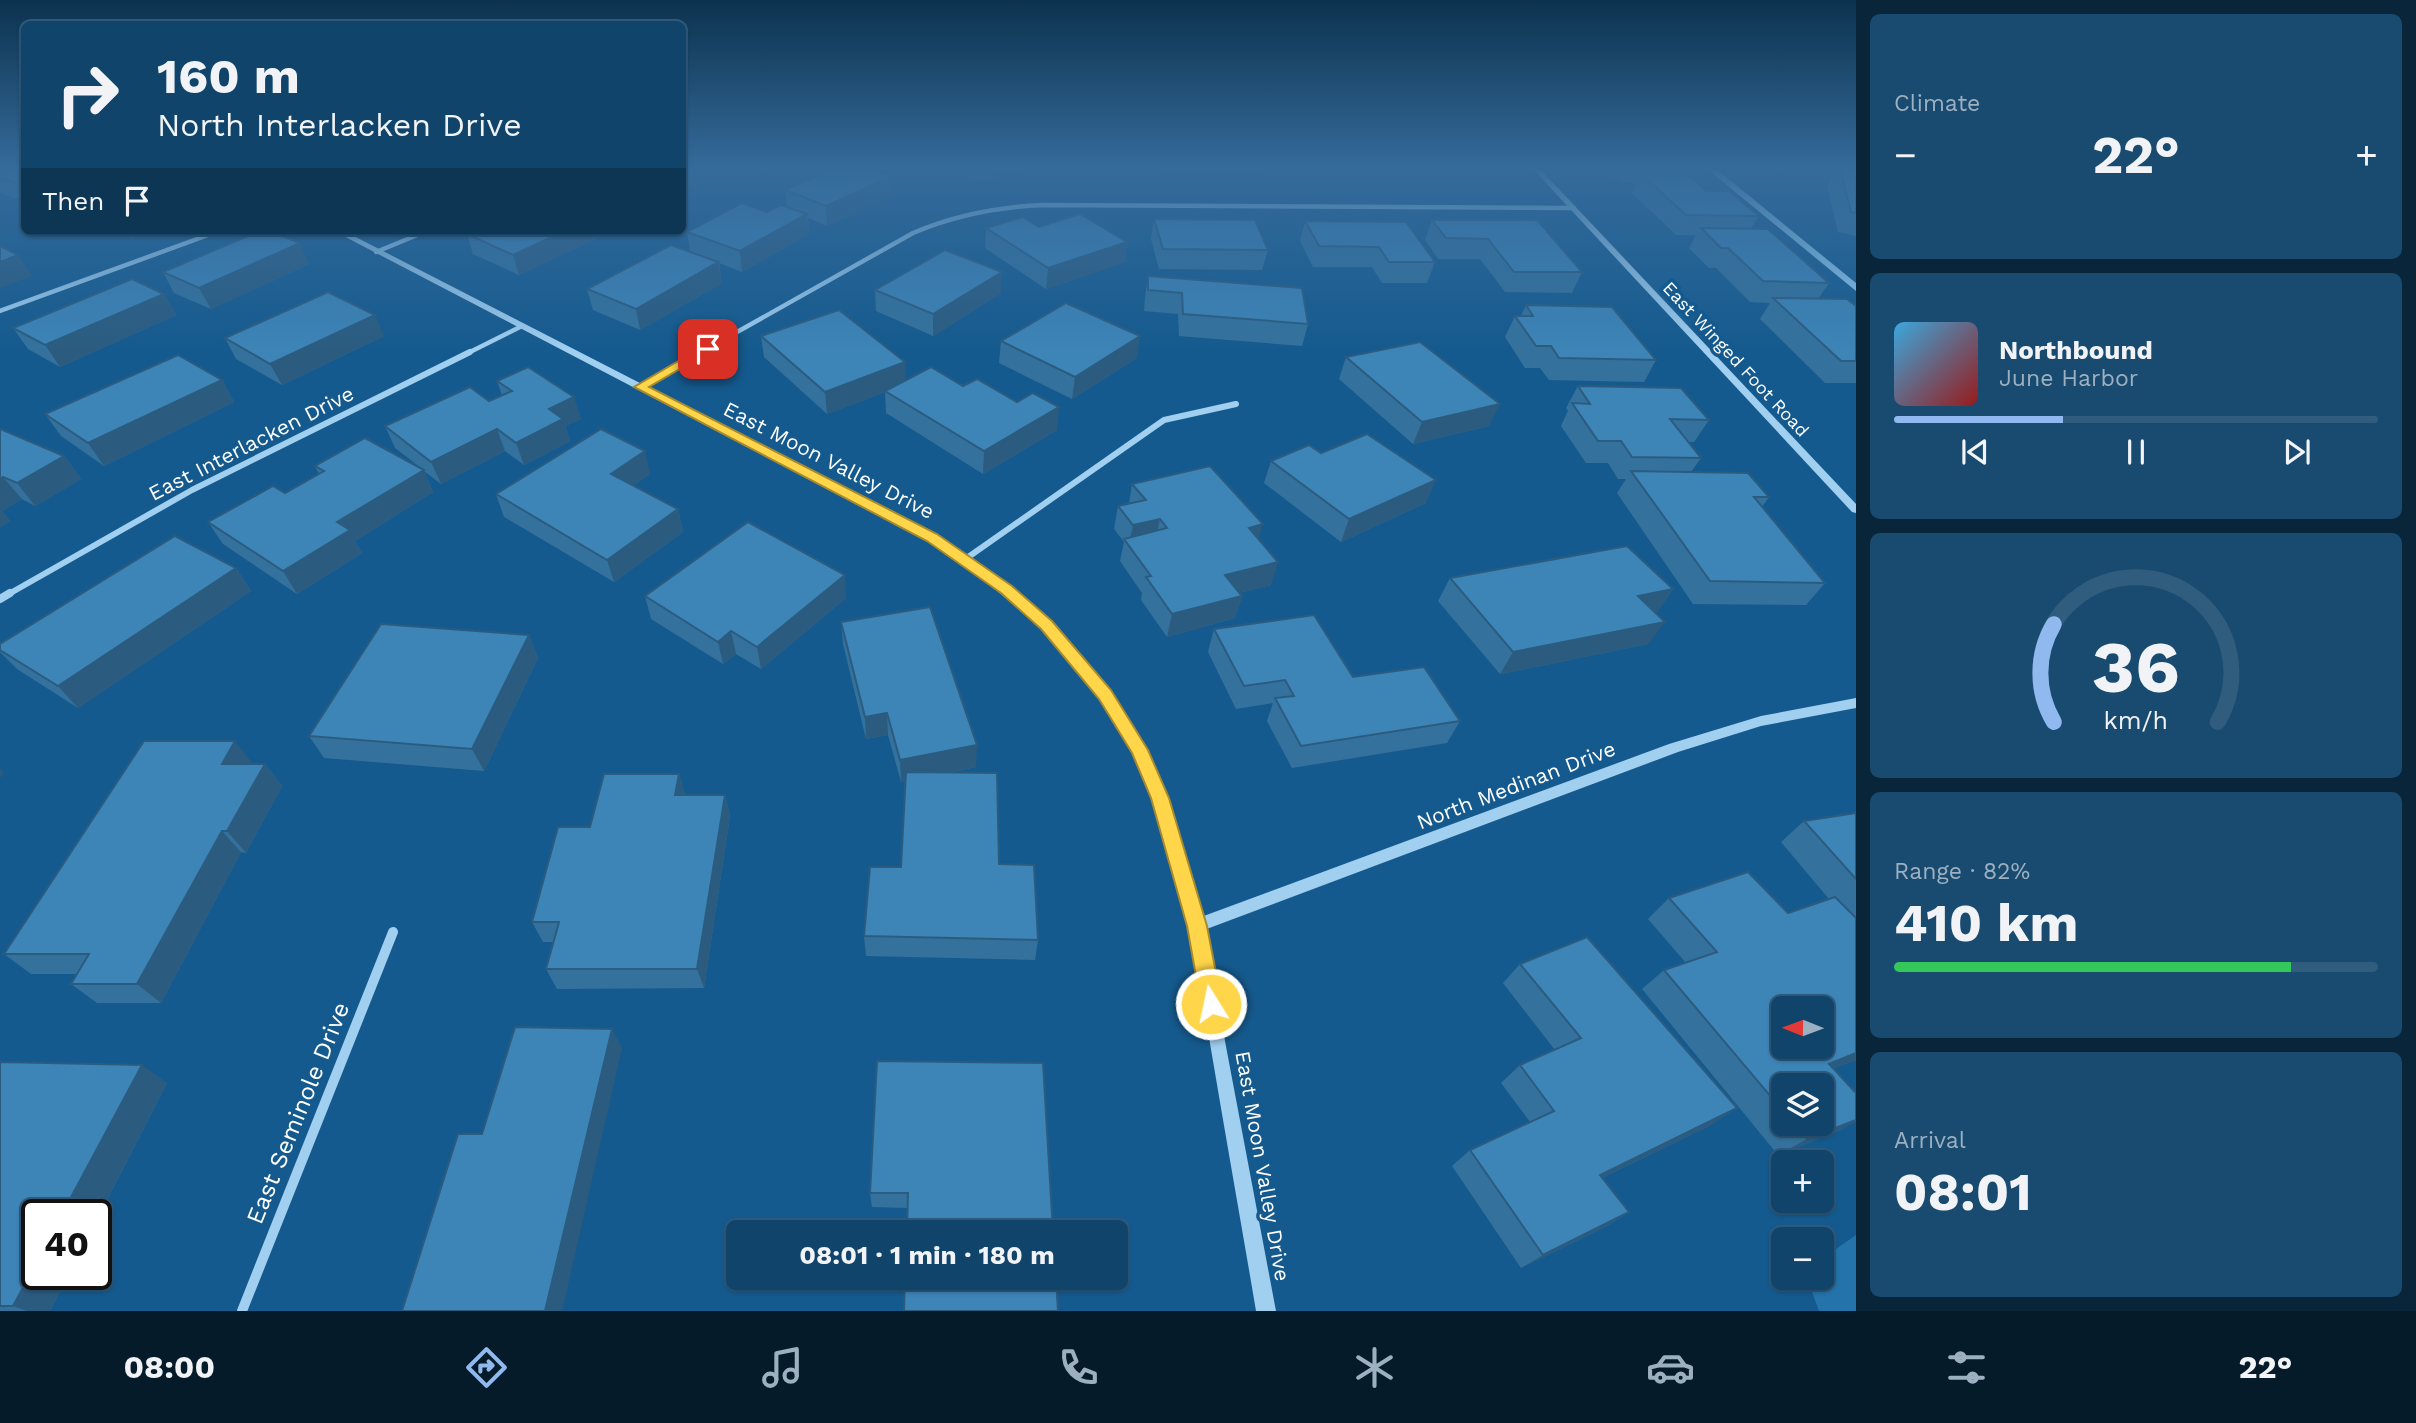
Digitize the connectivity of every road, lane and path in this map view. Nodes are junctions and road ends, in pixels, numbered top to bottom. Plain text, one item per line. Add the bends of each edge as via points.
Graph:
1 (921, 229) edge
2 (1594, 229) edge
3 (208, 235) edge
4 (345, 235) edge
5 (417, 235) edge
6 (376, 252) junction
7 (0, 311) edge
8 (522, 326) junction
9 (640, 387) junction
10 (1236, 404) dead end
11 (1856, 510) edge
12 (964, 560) junction
13 (0, 599) edge
14 (1856, 704) edge
15 (1197, 926) junction
16 (393, 932) dead end
17 (242, 1311) edge
18 (1266, 1311) edge

1 - 9 street
2 - 11 street, East Winged Foot Road
3 - 7 street
4 - 6 street, East Moon Valley Drive
5 - 6 street
6 - 8 street, East Moon Valley Drive
8 - 9 street, East Moon Valley Drive
8 - 13 street, East Interlacken Drive via 213,478 83,547
9 - 12 street, East Moon Valley Drive via 932,538
10 - 12 street via 1164,420
12 - 15 street, East Moon Valley Drive via 1047,625 1105,694 1140,750 1160,798
14 - 15 street, North Medinan Drive via 1760,721 1674,748
15 - 18 street, East Moon Valley Drive
16 - 17 street, East Seminole Drive

